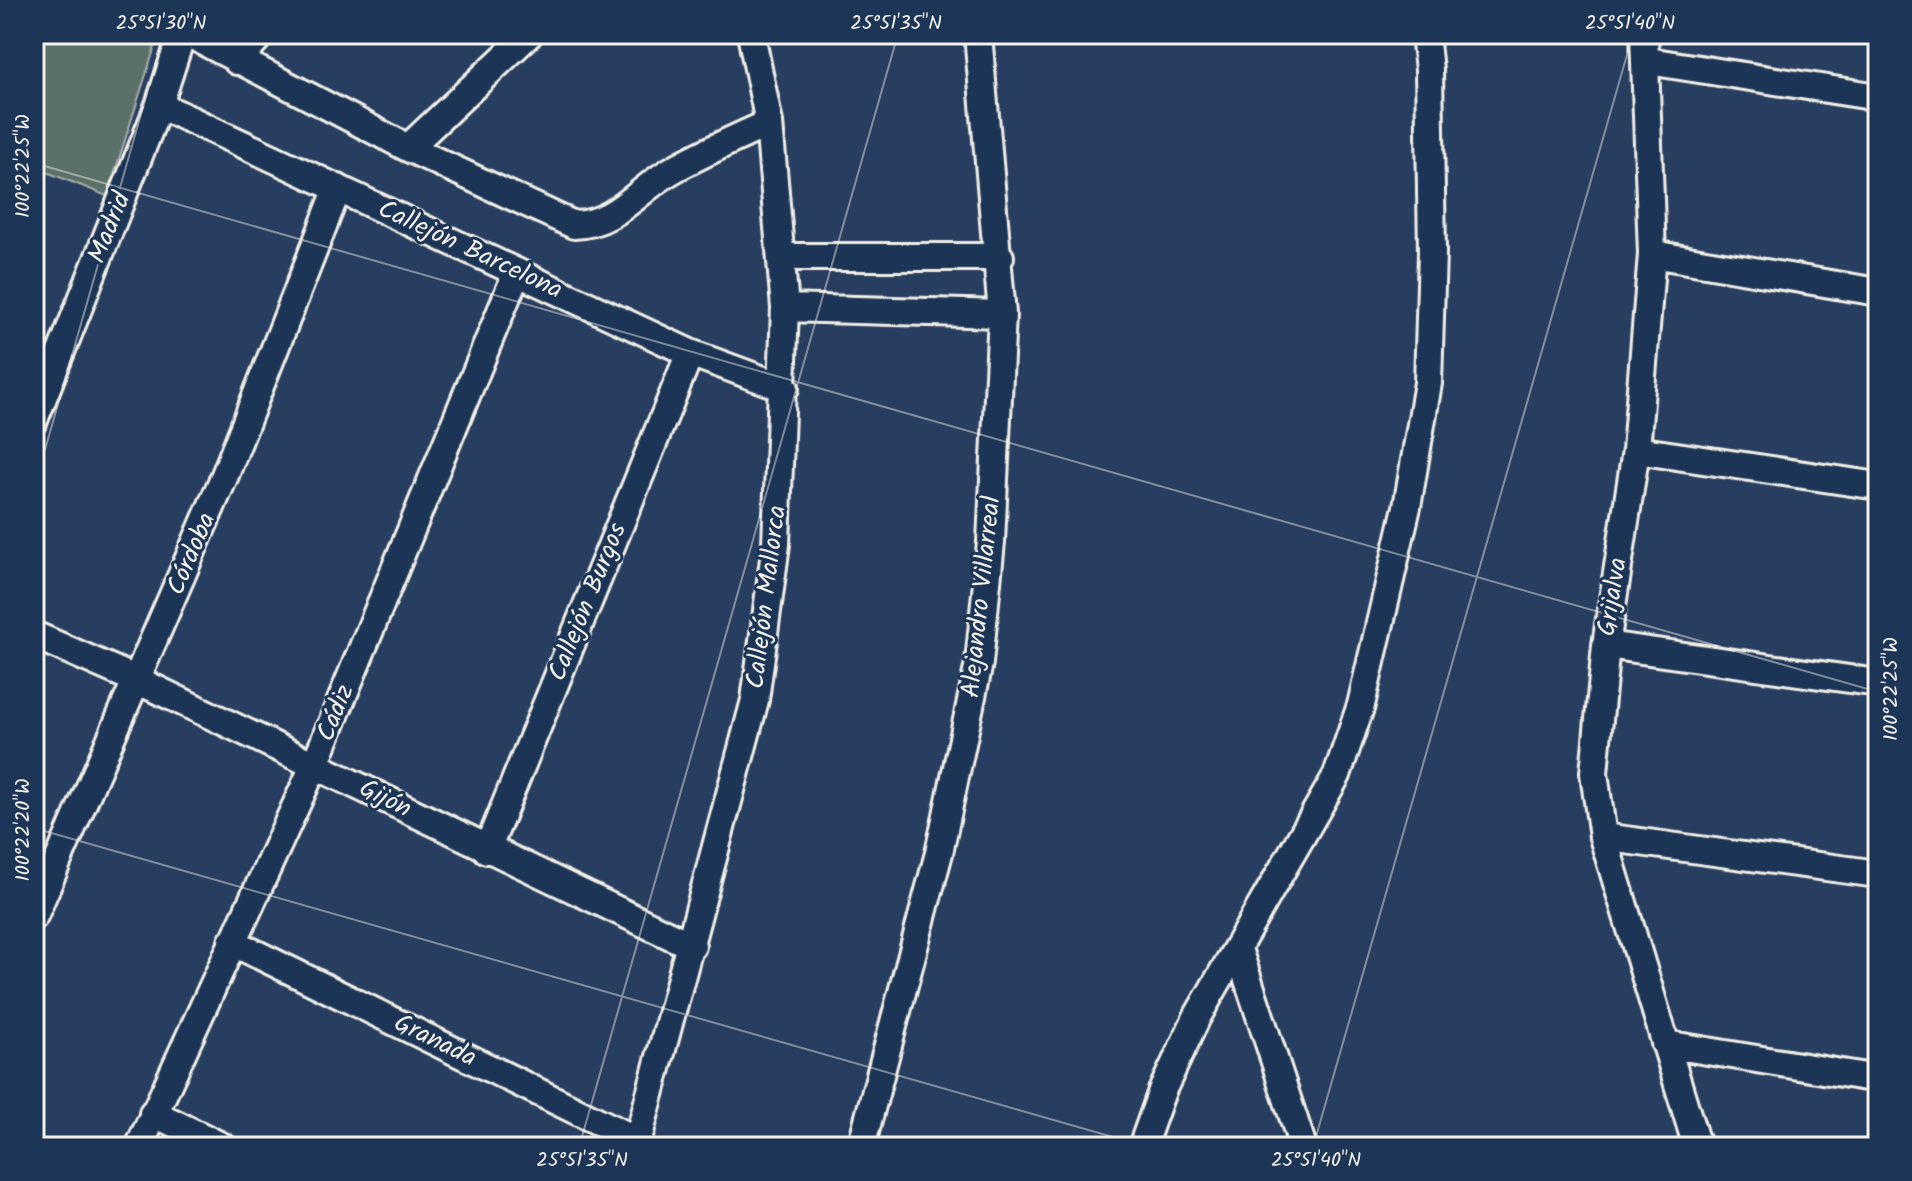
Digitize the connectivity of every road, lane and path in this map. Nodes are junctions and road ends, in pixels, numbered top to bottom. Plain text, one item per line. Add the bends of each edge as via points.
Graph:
1 (182, 34) edge
2 (189, 34) edge
3 (261, 34) edge
4 (529, 34) edge
5 (751, 34) edge
6 (978, 34) edge
7 (1425, 34) edge
8 (1644, 34) edge
9 (237, 61) junction
10 (1648, 61) junction
11 (1878, 97) edge
12 (159, 105) junction
13 (769, 123) junction
14 (408, 148) junction
15 (338, 188) junction
16 (1652, 254) junction
17 (783, 257) junction
18 (1000, 257) junction
19 (517, 272) junction
20 (1878, 292) edge
21 (785, 308) junction
22 (1002, 314) junction
23 (690, 353) junction
24 (785, 388) junction
25 (34, 420) edge
26 (1636, 450) junction
27 (1878, 486) edge
28 (34, 635) edge
29 (1606, 645) junction
30 (139, 681) junction
31 (1878, 683) edge
32 (315, 764) junction
33 (1603, 837) junction
34 (487, 850) junction
35 (1878, 874) edge
36 (34, 916) edge
37 (232, 942) junction
38 (692, 946) junction
39 (1238, 949) junction
40 (1665, 1044) junction
41 (1878, 1079) edge
42 (153, 1113) junction
43 (637, 1144) edge
44 (139, 1147) edge
45 (223, 1147) edge
46 (861, 1147) edge
47 (1142, 1147) edge
48 (1303, 1147) edge
49 (1697, 1147) edge

1 - 12 street, Madrid
2 - 9 street
3 - 9 street
4 - 14 street
5 - 13 street, Callejón Mallorca
6 - 18 street, Alejandro Villarreal
7 - 39 street via 1432,252 1428,383 1407,507 1361,705 1337,775
8 - 10 street, Grijalva
9 - 14 street
10 - 11 street
10 - 16 street, Grijalva
12 - 15 street, Callejón Barcelona
12 - 25 street, Madrid
13 - 14 street via 671,170 611,216 590,225 557,220
13 - 17 street, Callejón Mallorca
15 - 19 street, Callejón Barcelona
15 - 30 street, Córdoba
16 - 20 street
16 - 26 street, Grijalva
17 - 18 street
17 - 21 street, Callejón Mallorca
18 - 22 street, Alejandro Villarreal
19 - 23 street, Callejón Barcelona
19 - 32 street, Cádiz
21 - 22 street
21 - 24 street, Callejón Mallorca
22 - 46 street, Alejandro Villarreal via 991,542 979,663 939,853
23 - 24 street, Callejón Barcelona
23 - 34 street, Callejón Burgos
24 - 38 street, Callejón Mallorca via 776,544 755,700
26 - 27 street
26 - 29 street, Grijalva
28 - 30 street, Gijón
29 - 31 street
29 - 33 street, Grijalva via 1594,773
30 - 32 street, Gijón
30 - 36 street, Córdoba
32 - 34 street, Gijón
32 - 37 street, Cádiz
33 - 35 street
33 - 40 street, Grijalva
34 - 38 street, Gijón
37 - 42 street, Cádiz
37 - 43 street, Granada
38 - 43 street, Callejón Mallorca
39 - 47 street via 1197,1017
39 - 48 street
40 - 41 street
40 - 49 street, Grijalva
42 - 44 street, Cádiz
42 - 45 street

